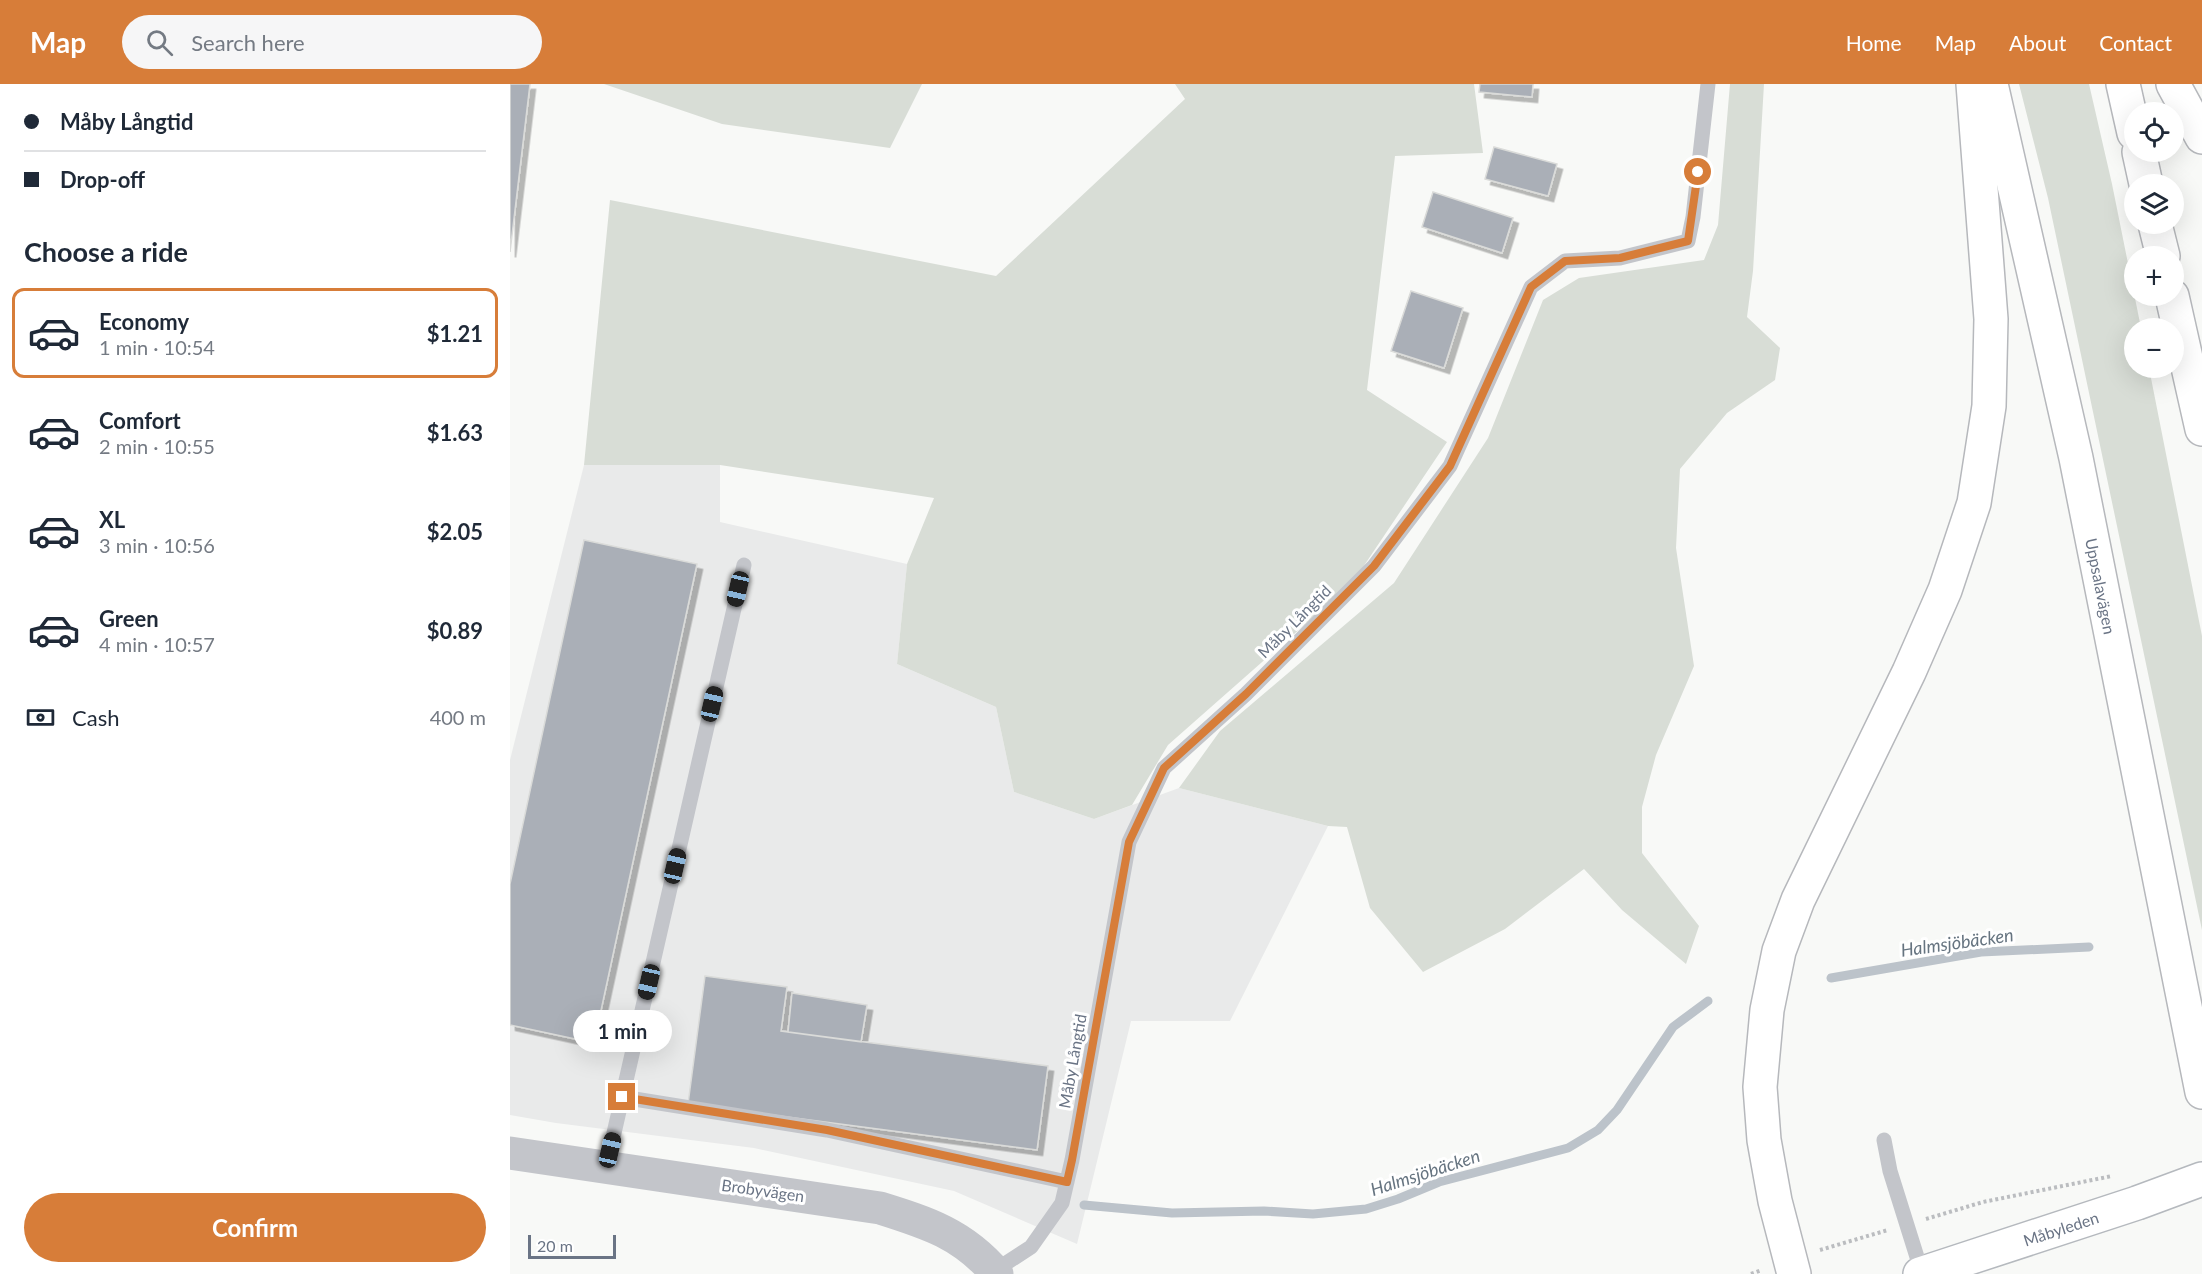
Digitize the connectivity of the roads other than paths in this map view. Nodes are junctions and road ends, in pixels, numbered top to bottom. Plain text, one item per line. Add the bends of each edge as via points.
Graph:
1 (1708, 84) edge
2 (1973, 84) edge
3 (1991, 84) edge
4 (2123, 84) edge
5 (2173, 84) edge
6 (2127, 102) edge
7 (2202, 137) edge
8 (2174, 306) edge
9 (2202, 429) edge
10 (744, 566) dead end
11 (2202, 1092) edge
12 (622, 1097) junction
13 (1884, 1140) dead end
14 (510, 1153) edge
15 (606, 1168) junction
16 (2202, 1179) edge
17 (1067, 1182) junction
18 (1792, 1267) edge
19 (995, 1272) edge
20 (1921, 1274) edge

1 - 17 lane, Måby Långtid via 1688,241 1620,258 1565,261 1531,287 1450,466 1374,566 1246,694 1164,768 1129,842
2 - 18 main road via 1991,319 1989,406 1974,503 1945,590 1798,900 1779,951 1767,1010 1760,1087 1774,1201
3 - 11 main road, Uppsalavägen via 2076,458
4 - 6 main road
5 - 7 main road
8 - 9 main road
10 - 12 lane
12 - 15 lane
12 - 17 lane via 827,1130
13 - 20 lane
14 - 15 street, Brobyvägen
15 - 19 street, Brobyvägen via 880,1208 935,1226 964,1243
16 - 20 main road, Måbyleden
17 - 19 lane, Måby Långtid via 1062,1203 1031,1246

